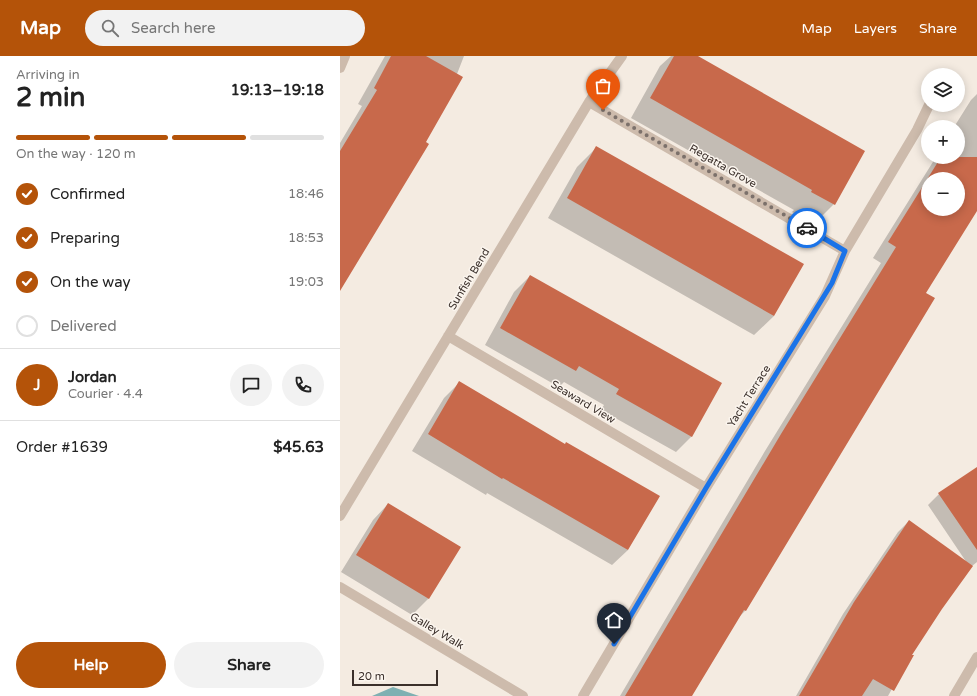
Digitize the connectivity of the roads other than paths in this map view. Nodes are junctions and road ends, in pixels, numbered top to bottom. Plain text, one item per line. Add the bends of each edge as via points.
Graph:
1 (345, 56) edge
2 (622, 56) edge
3 (340, 68) edge
4 (589, 102) junction
5 (926, 112) edge
6 (845, 251) junction
7 (448, 336) junction
8 (706, 488) junction
9 (340, 516) edge
10 (340, 587) edge
11 (977, 657) edge
12 (523, 696) edge
13 (583, 696) edge
14 (954, 696) edge

1 - 3 street
2 - 4 street, Sunfish Bend
4 - 6 street, Regatta Grove
4 - 7 street, Sunfish Bend
5 - 6 street, Yacht Terrace
6 - 8 street, Yacht Terrace via 825,296
7 - 8 street, Seaward View
7 - 9 street, Sunfish Bend
8 - 13 street, Yacht Terrace
10 - 12 street, Galley Walk
11 - 14 street

